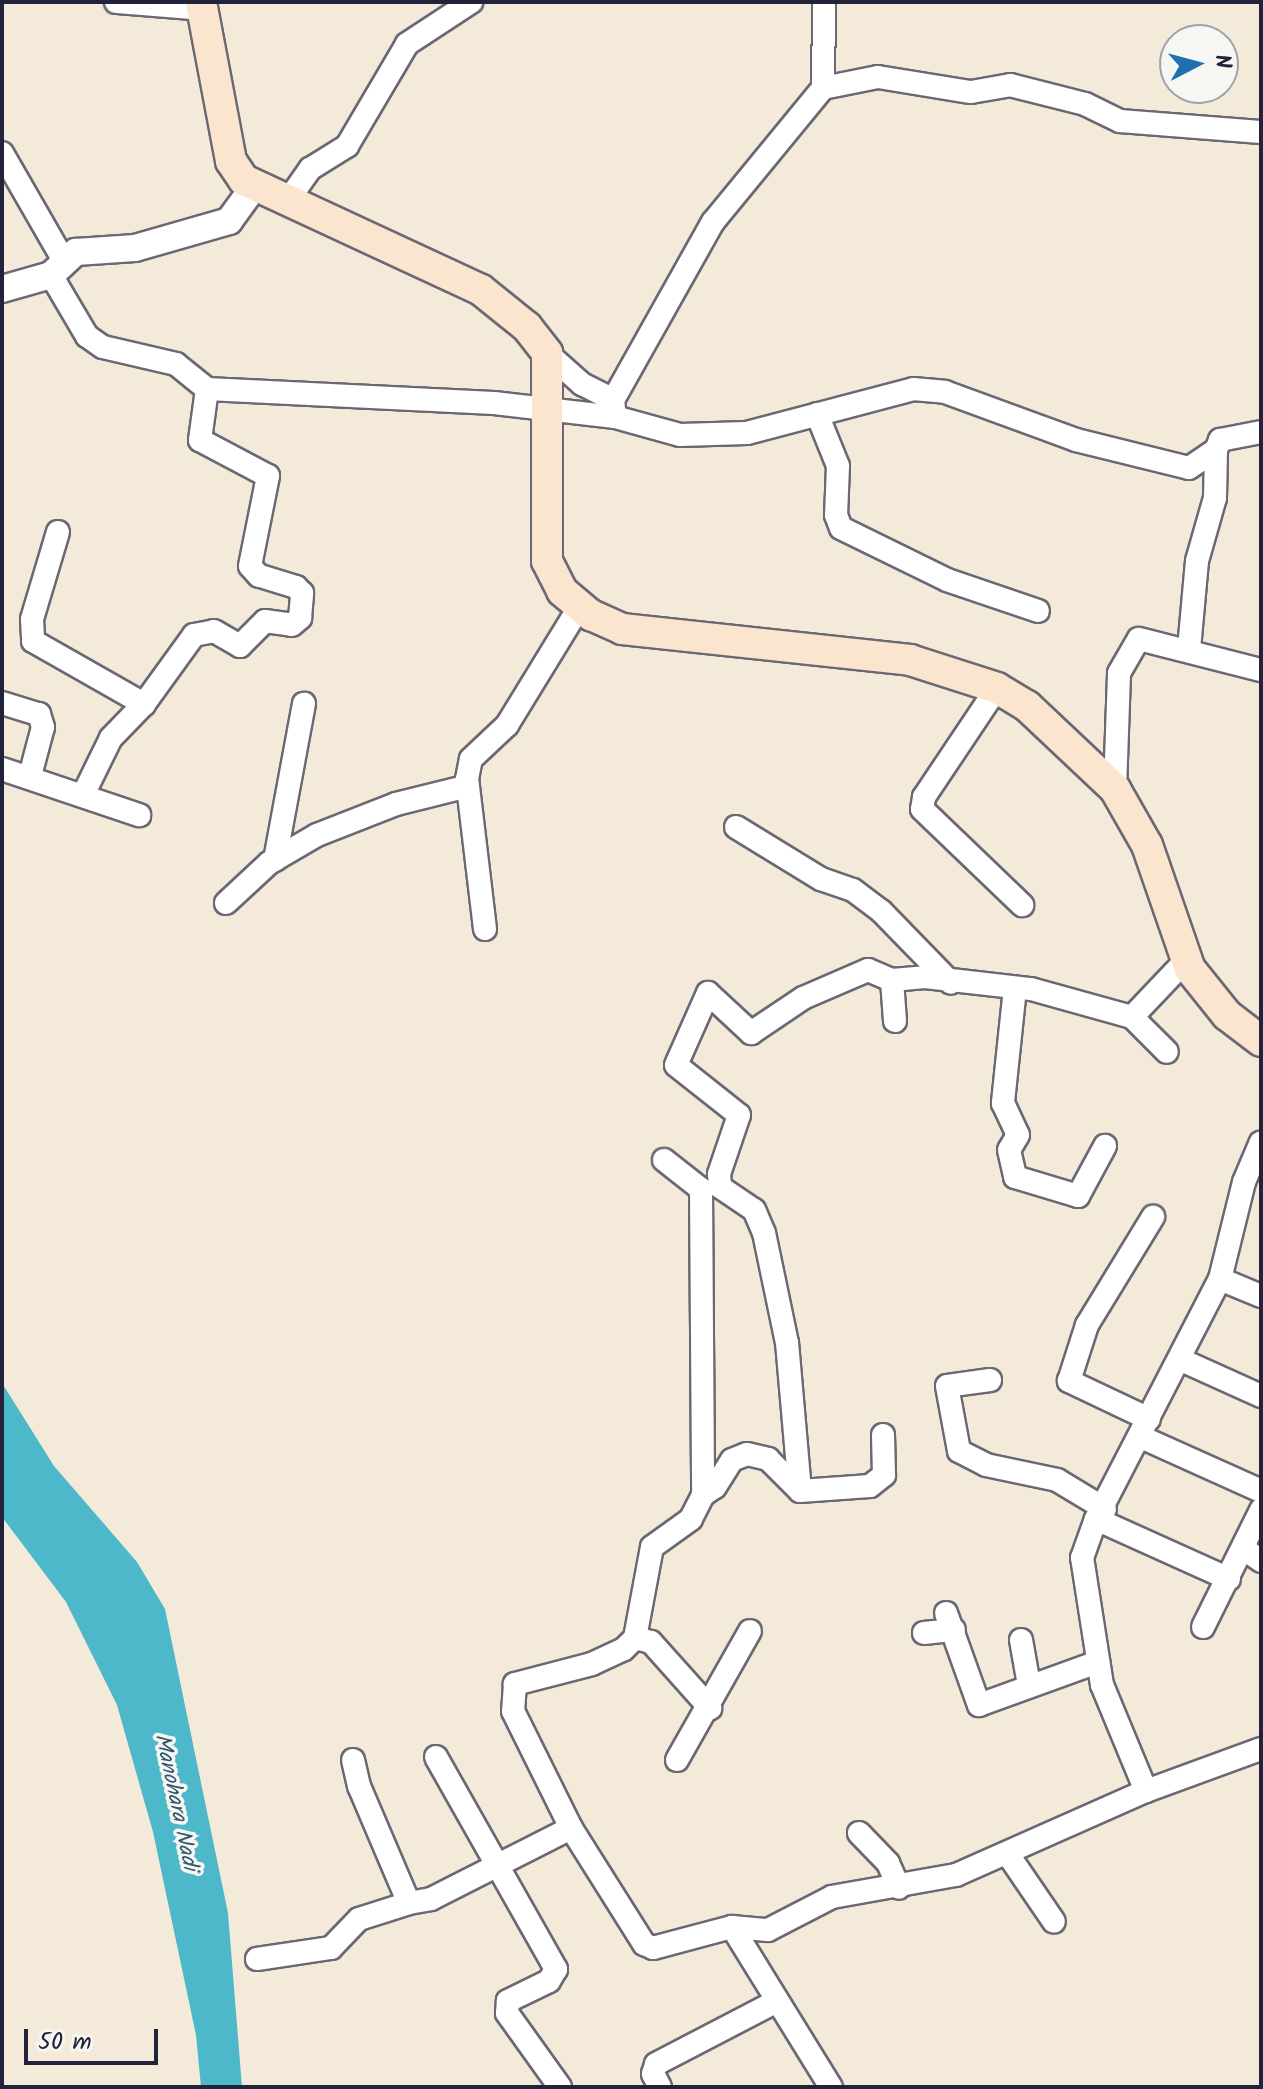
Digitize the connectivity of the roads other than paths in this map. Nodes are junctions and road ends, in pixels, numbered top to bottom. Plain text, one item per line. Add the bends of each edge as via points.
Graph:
1 (116, 2) edge
2 (471, 2) edge
3 (824, 2) edge
4 (202, 6) edge
5 (823, 88) junction
6 (1261, 132) edge
7 (2, 153) edge
8 (253, 188) junction
9 (289, 199) junction
10 (58, 268) junction
11 (2, 289) edge
12 (547, 353) junction
13 (207, 389) junction
14 (614, 408) junction
15 (546, 411) junction
16 (817, 414) junction
17 (1261, 432) edge
18 (1216, 450) junction
19 (58, 532) dead end
20 (580, 606) junction
21 (1038, 611) dead end
22 (1189, 649) junction
23 (1261, 670) edge
24 (997, 688) junction
25 (2, 703) edge
26 (144, 704) junction
27 (304, 704) dead end
28 (2, 769) edge
29 (30, 776) junction
30 (468, 786) junction
31 (1115, 789) junction
32 (84, 793) junction
33 (139, 815) dead end
34 (736, 827) dead end
35 (275, 860) junction
36 (226, 903) dead end
37 (1022, 905) dead end
38 (485, 929) dead end
39 (1187, 959) junction
40 (892, 980) junction
41 (951, 983) junction
42 (1015, 988) junction
43 (1132, 1017) junction
44 (895, 1021) dead end
45 (1261, 1041) edge
46 (1167, 1052) dead end
47 (1261, 1142) edge
48 (1105, 1146) dead end
49 (664, 1160) dead end
50 (1253, 1186) edge
51 (710, 1188) junction
52 (1153, 1217) dead end
53 (1220, 1279) junction
54 (1261, 1296) edge
55 (1179, 1359) junction
56 (990, 1380) dead end
57 (1261, 1396) edge
58 (1145, 1428) junction
59 (883, 1435) dead end
60 (800, 1491) junction
61 (1261, 1491) edge
62 (703, 1495) junction
63 (1261, 1510) edge
64 (1101, 1514) junction
65 (1252, 1555) edge
66 (1229, 1579) junction
67 (1203, 1627) dead end
68 (750, 1631) dead end
69 (924, 1633) dead end
70 (635, 1638) junction
71 (1021, 1640) dead end
72 (1098, 1662) junction
73 (1029, 1685) junction
74 (710, 1708) junction
75 (1261, 1749) edge
76 (436, 1757) dead end
77 (353, 1760) dead end
78 (677, 1760) dead end
79 (1146, 1791) junction
80 (571, 1828) junction
81 (859, 1833) dead end
82 (1007, 1853) junction
83 (496, 1864) junction
84 (899, 1888) junction
85 (409, 1903) junction
86 (1054, 1922) dead end
87 (732, 1927) junction
88 (257, 1959) dead end
89 (777, 2001) junction
90 (560, 2087) edge
91 (660, 2087) edge
92 (831, 2087) edge

1 - 4 street
2 - 9 street via 407,44 347,146 310,169
3 - 5 street
4 - 8 main road via 231,161
5 - 6 street via 878,77 971,92 1010,85 1085,104 1120,121
5 - 14 street via 713,222
7 - 10 street
8 - 9 main road
8 - 10 street via 229,221 146,245 76,252
9 - 12 main road via 481,290 527,327
10 - 11 street
10 - 13 street via 87,336 103,347 176,364
12 - 14 street
12 - 15 main road
13 - 15 street via 494,403
13 - 26 street via 200,440 268,476 250,566 259,576 296,587 303,606 292,625 265,621 240,646 214,631 194,635
14 - 15 street
14 - 16 street via 680,435 722,436
15 - 20 main road via 547,561 562,591
16 - 18 street via 913,389 980,402 1144,460 1189,468
16 - 21 street via 838,466 836,515 841,528 947,580
17 - 18 street via 1220,440
18 - 22 street via 1215,498 1197,561
19 - 26 street via 32,619 33,641
20 - 24 main road via 622,629 910,660
20 - 30 street via 507,725 471,759
22 - 23 street
22 - 31 street via 1139,639 1129,649 1119,673
24 - 31 main road via 1027,706
24 - 37 street via 924,797 922,809
25 - 29 street via 39,714 43,727
26 - 32 street via 111,738
27 - 35 street
28 - 29 street
29 - 32 street
30 - 35 street via 396,804 317,835
30 - 38 street
31 - 39 main road via 1147,845
32 - 33 street
34 - 41 street via 821,879 853,890 881,911
35 - 36 street
39 - 43 street
39 - 45 main road via 1203,990
40 - 41 street via 925,977
40 - 44 street
40 - 51 street via 868,970 803,998 751,1033 708,993 676,1065 739,1115
41 - 42 street
42 - 43 street
42 - 48 street via 1003,1103 1018,1135 1009,1150 1015,1177 1078,1196
43 - 46 street
47 - 50 street
49 - 51 street
50 - 53 street
51 - 60 street via 754,1210 764,1233 787,1343
51 - 62 street
52 - 58 street via 1087,1325 1069,1381
53 - 54 street
53 - 55 street
55 - 57 street
55 - 58 street
56 - 64 street via 947,1386 959,1451 986,1465 1057,1480
58 - 61 street
58 - 64 street
59 - 60 street via 884,1475 870,1486
60 - 62 street via 768,1459 747,1454 732,1460 715,1487
62 - 70 street via 691,1519 652,1547
63 - 65 street
64 - 66 street
64 - 72 street via 1082,1570
65 - 66 street
66 - 67 street
68 - 74 street
69 - 73 street via 950,1621 968,1687 979,1705
70 - 74 street via 651,1642
70 - 80 street via 592,1664 515,1684 513,1711
71 - 73 street
72 - 73 street
72 - 79 street via 1102,1685
74 - 78 street
75 - 79 street
76 - 83 street
77 - 85 street
79 - 82 street
80 - 83 street
80 - 87 street via 644,1944 653,1948
81 - 84 street via 888,1863
82 - 84 street via 956,1875
82 - 86 street
83 - 85 street via 431,1899
83 - 90 street via 556,1969 549,1981 508,2001 507,2013
84 - 87 street via 832,1897 768,1930
85 - 88 street via 359,1919 331,1948
87 - 89 street
89 - 91 street via 656,2064 653,2074
89 - 92 street

